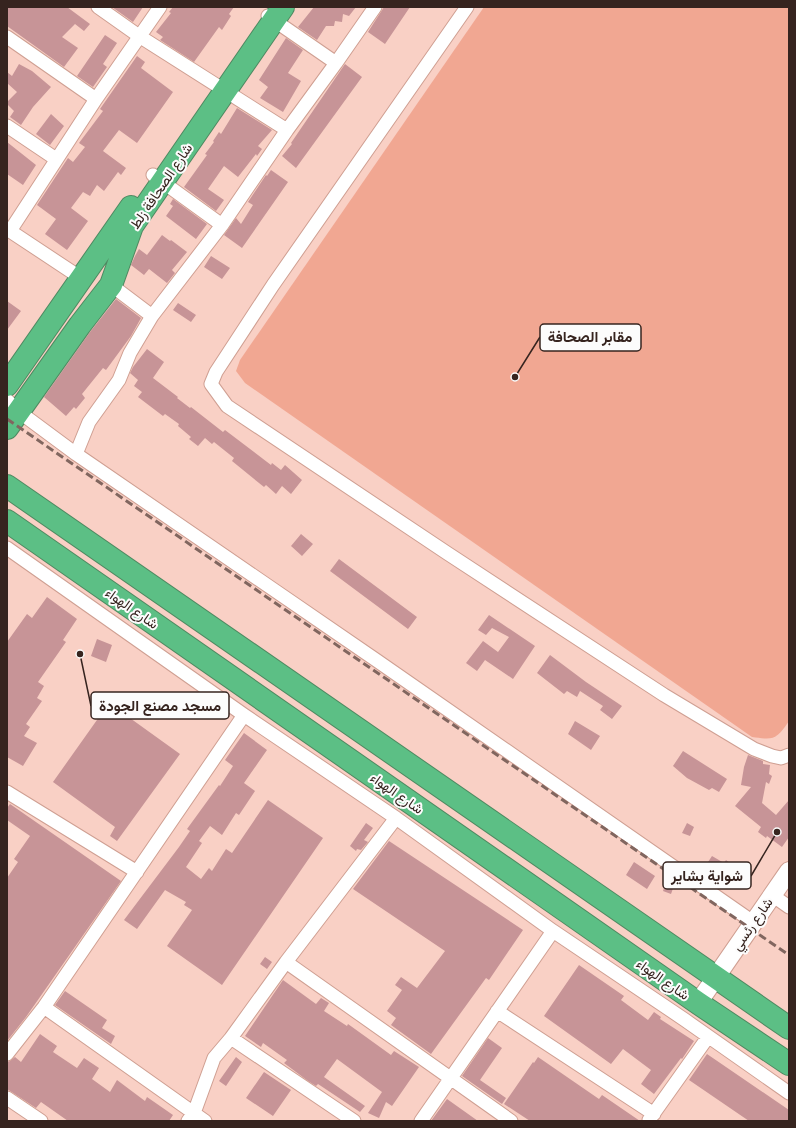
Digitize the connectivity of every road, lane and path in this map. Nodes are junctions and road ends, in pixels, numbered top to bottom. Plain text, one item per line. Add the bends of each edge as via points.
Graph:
1 (98, 7) edge
2 (160, 7) edge
3 (375, 7) edge
4 (467, 7) edge
5 (273, 12) edge
6 (139, 36) junction
7 (7, 37) edge
8 (336, 64) junction
9 (220, 88) junction
10 (96, 99) junction
11 (7, 126) edge
12 (287, 130) junction
13 (56, 159) junction
14 (158, 179) junction
15 (222, 225) junction
16 (8, 230) edge
17 (81, 278) junction
18 (111, 285) junction
19 (152, 316) junction
20 (7, 385) edge
21 (11, 413) edge
22 (76, 454) junction
23 (7, 486) edge
24 (7, 520) edge
25 (7, 548) edge
26 (244, 715) junction
27 (300, 725) junction
28 (288, 744) junction
29 (789, 755) edge
30 (7, 792) edge
31 (396, 818) junction
32 (789, 871) edge
33 (137, 872) junction
34 (772, 895) junction
35 (789, 907) edge
36 (753, 922) junction
37 (553, 930) junction
38 (286, 962) junction
39 (715, 976) junction
40 (44, 1007) junction
41 (497, 1011) junction
42 (692, 1011) junction
43 (789, 1028) edge
44 (708, 1036) junction
45 (231, 1038) junction
46 (7, 1054) edge
47 (789, 1064) edge
48 (451, 1078) junction
49 (789, 1093) edge
50 (7, 1098) edge
51 (191, 1117) edge
52 (651, 1118) edge
53 (41, 1121) edge
54 (205, 1121) edge
55 (354, 1121) edge
56 (421, 1121) edge
57 (511, 1121) edge

1 - 6 street
2 - 6 street
3 - 8 street
4 - 29 street via 273,285 210,384 227,406 664,695 754,749 781,758
5 - 8 street
5 - 9 highway, شارع الصحافة زلط
6 - 9 street
6 - 10 street
7 - 10 street
8 - 12 street
9 - 12 street
9 - 14 highway, شارع الصحافة زلط
10 - 13 street
11 - 13 street
12 - 15 street
13 - 16 street
14 - 15 street
14 - 17 highway, شارع الصحافة زلط
14 - 18 highway, شارع الصحافة زلط via 132,226
15 - 19 street
16 - 17 street
17 - 20 highway, شارع الصحافة زلط
18 - 19 street
18 - 21 highway, شارع الصحافة زلط
19 - 22 street via 130,353 118,380 89,422
21 - 22 street
22 - 36 street
23 - 39 highway, شارع الهواء
24 - 27 highway, شارع الهواء
25 - 26 street
26 - 28 street
26 - 33 street
27 - 28 street
27 - 42 highway, شارع الهواء
28 - 31 street
30 - 33 street
31 - 37 street
31 - 38 street
32 - 34 street, شارع رئسي
33 - 40 street
34 - 35 street
34 - 36 street, شارع رئسي
36 - 39 street, شارع رئسي
37 - 41 street
37 - 42 street
38 - 45 street
38 - 48 street
39 - 42 street, شارع رئسي
39 - 43 highway, شارع الهواء
40 - 46 street
40 - 51 street
41 - 48 street
41 - 52 street
42 - 44 street
42 - 47 highway, شارع الهواء
44 - 49 street
44 - 52 street
45 - 51 street via 214,1058
45 - 55 street
48 - 56 street
48 - 57 street
50 - 53 street
51 - 54 street

